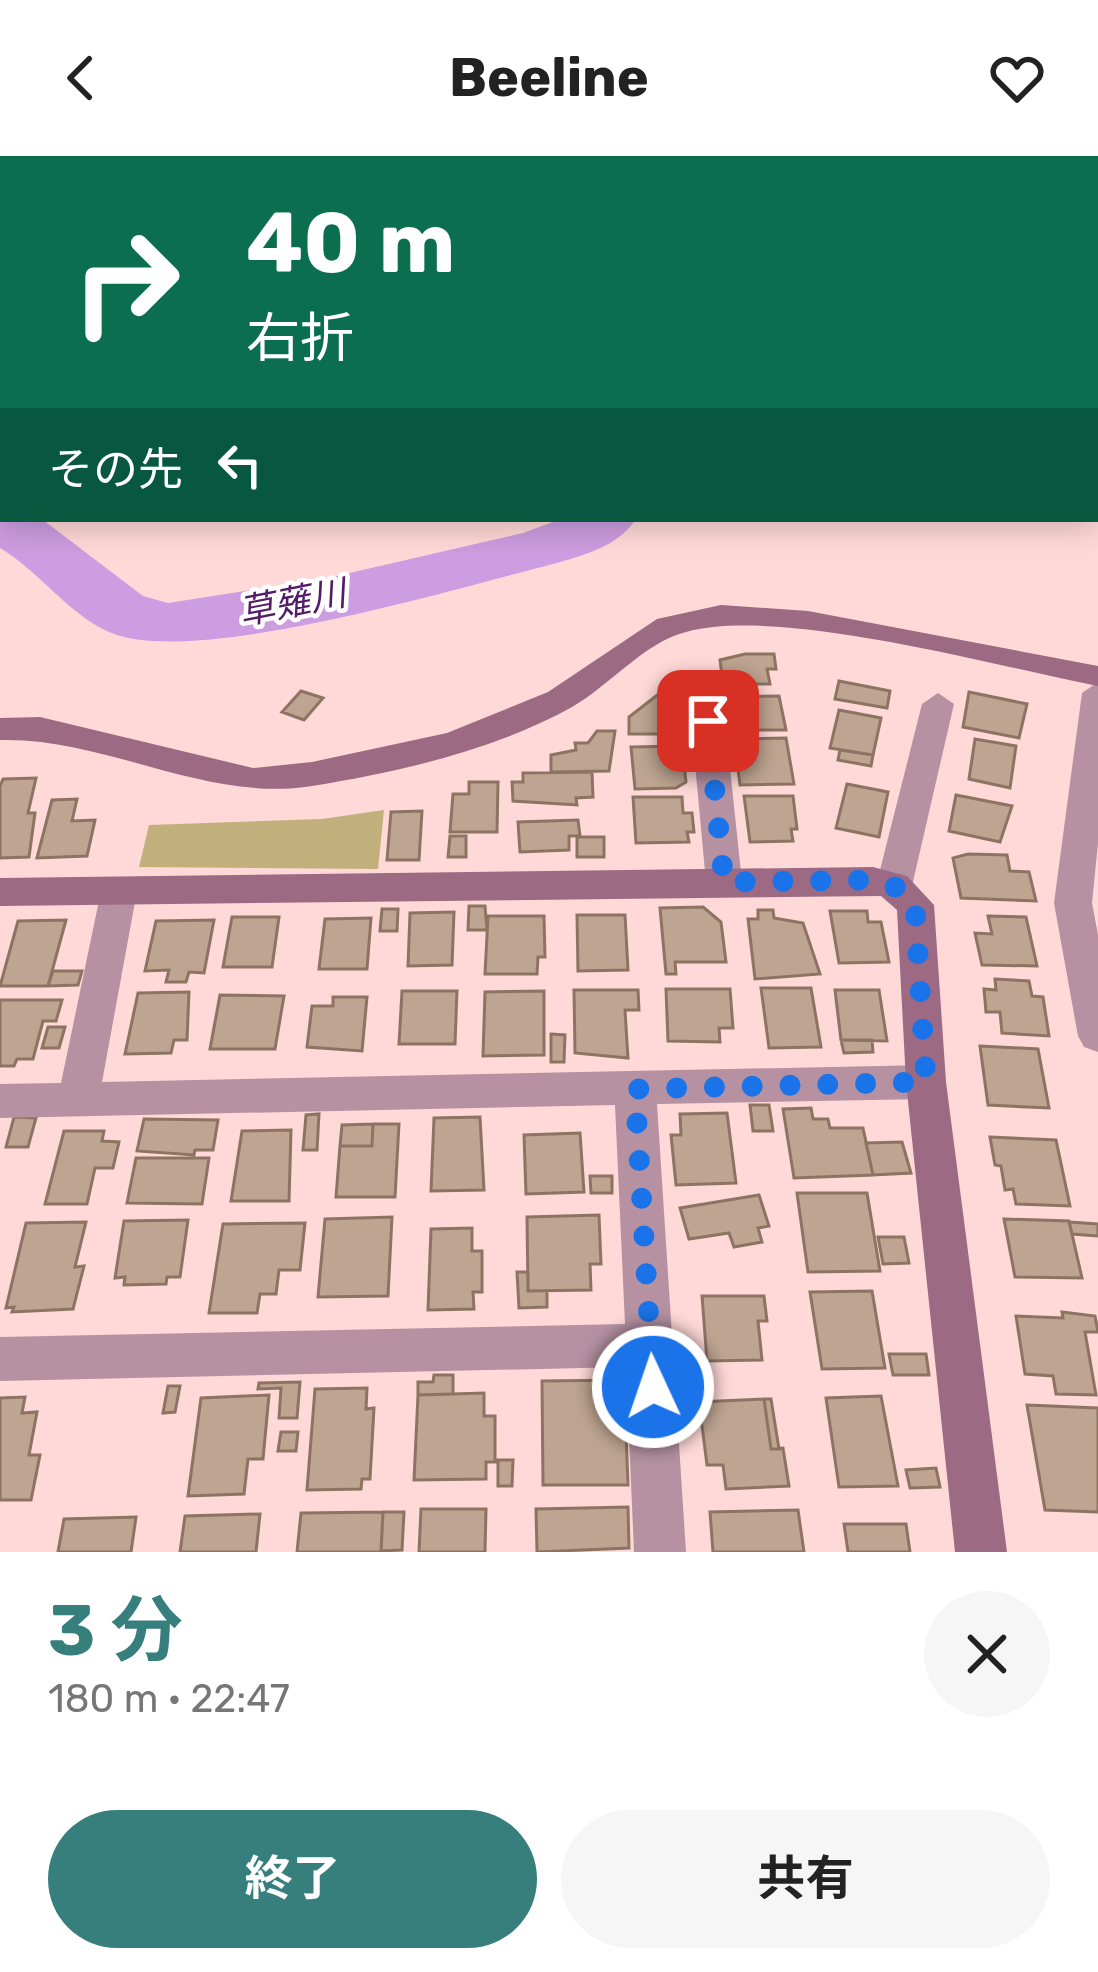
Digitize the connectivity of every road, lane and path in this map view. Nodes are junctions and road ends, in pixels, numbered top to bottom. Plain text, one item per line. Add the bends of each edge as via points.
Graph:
1 (1098, 676) edge
2 (1098, 693) edge
3 (938, 704) dead end
4 (708, 721) dead end
5 (0, 728) edge
6 (724, 882) junction
7 (894, 886) junction
8 (119, 891) junction
9 (0, 892) edge
10 (1098, 1036) edge
11 (926, 1082) junction
12 (635, 1089) junction
13 (78, 1099) junction
14 (0, 1101) edge
15 (651, 1346) junction
16 (0, 1359) edge
17 (660, 1552) edge
18 (981, 1552) edge

1 - 5 street via 808,621 721,614 668,626 560,700 454,743 312,774 253,780 40,728
2 - 10 street via 1073,903
3 - 7 street
4 - 6 street
6 - 7 street
6 - 8 street
7 - 11 street via 915,905
8 - 9 street
8 - 13 street
11 - 12 street
11 - 18 street
12 - 13 street
12 - 15 street
13 - 14 street
15 - 16 street
15 - 17 street

